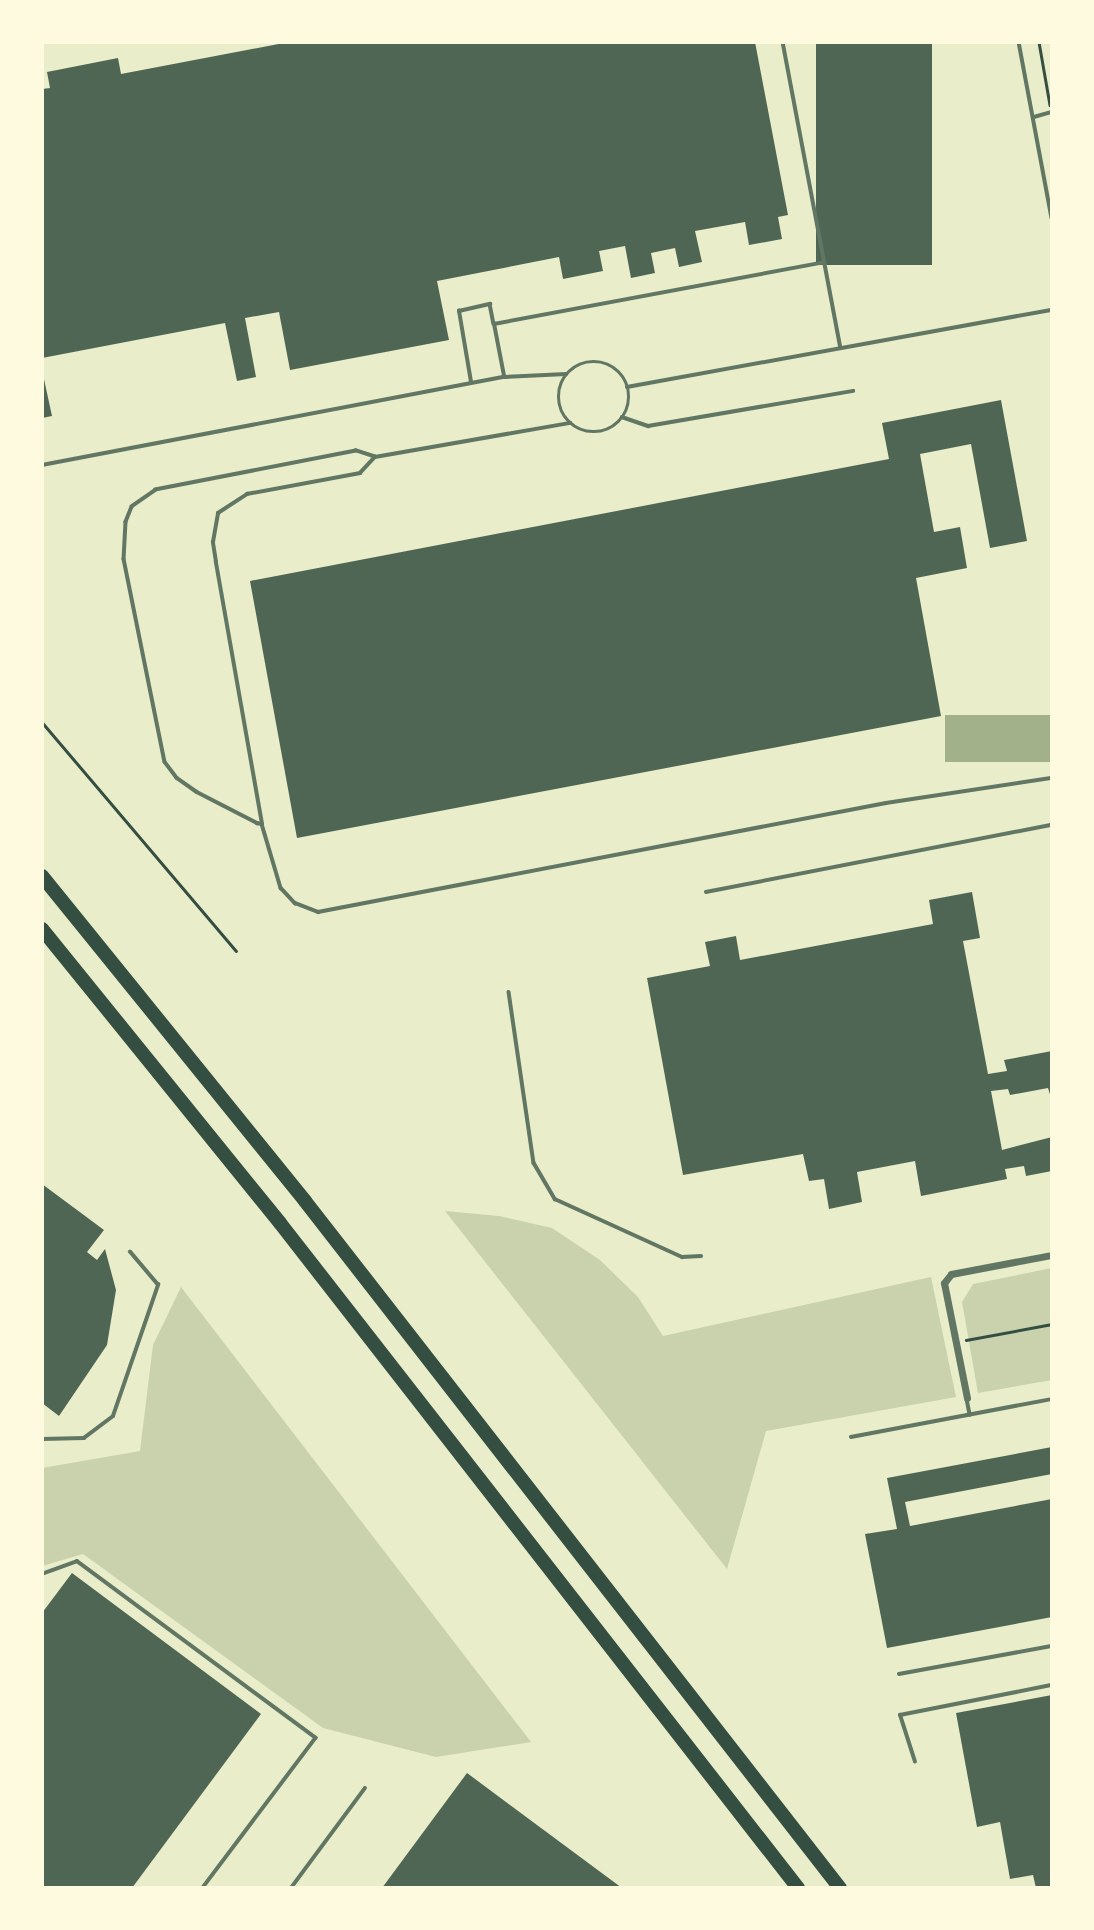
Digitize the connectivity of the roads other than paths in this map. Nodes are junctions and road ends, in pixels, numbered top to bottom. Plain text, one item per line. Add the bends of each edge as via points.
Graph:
1 (783, 42) edge
2 (1019, 42) edge
3 (1052, 112) edge
4 (1034, 117) junction
5 (1052, 218) edge
6 (824, 262) junction
7 (1052, 310) edge
8 (494, 324) junction
9 (841, 348) junction
10 (566, 374) junction
11 (504, 377) junction
12 (471, 382) junction
13 (628, 387) junction
14 (853, 391) dead end
15 (622, 417) junction
16 (570, 423) junction
17 (375, 457) junction
18 (42, 465) edge
19 (1052, 778) edge
20 (262, 824) junction
21 (1052, 825) edge
22 (42, 876) edge
23 (706, 892) dead end
24 (42, 929) edge
25 (509, 992) dead end
26 (130, 1252) dead end
27 (1052, 1255) edge
28 (701, 1256) dead end
29 (967, 1398) joint
30 (1052, 1399) edge
31 (970, 1415) junction
32 (852, 1437) dead end
33 (42, 1439) edge
34 (42, 1574) edge
35 (1052, 1646) edge
36 (899, 1674) dead end
37 (1052, 1685) edge
38 (915, 1762) dead end
39 (365, 1788) dead end
40 (203, 1888) edge
41 (291, 1888) edge
42 (798, 1888) edge
43 (840, 1888) edge

1 - 6 lane
2 - 4 lane
3 - 4 lane
4 - 5 lane
6 - 8 lane
6 - 9 lane
7 - 9 lane
8 - 11 lane
8 - 12 lane via 490,304 459,311
9 - 13 lane
10 - 11 lane
10 - 13 lane via 585,363 606,364
10 - 16 lane via 558,394
11 - 12 lane
12 - 18 lane
13 - 15 lane
14 - 15 lane via 648,426
15 - 16 lane via 604,431 592,432
16 - 17 lane
17 - 20 lane via 360,473 247,494 218,513 213,542
17 - 20 lane via 356,450 156,490 132,507 126,522 124,559 165,762 197,792
19 - 20 lane via 886,803 318,912 295,903 281,888
21 - 23 lane
22 - 43 highway via 296,1191
24 - 42 highway via 280,1223
25 - 28 lane via 534,1163 555,1199 682,1257
26 - 33 lane via 158,1284 113,1416 84,1438
27 - 29 street via 951,1274 944,1283
29 - 31 lane
30 - 31 lane
31 - 32 lane
34 - 40 lane via 77,1561 316,1738
35 - 36 lane
37 - 38 lane via 900,1715
39 - 41 lane

